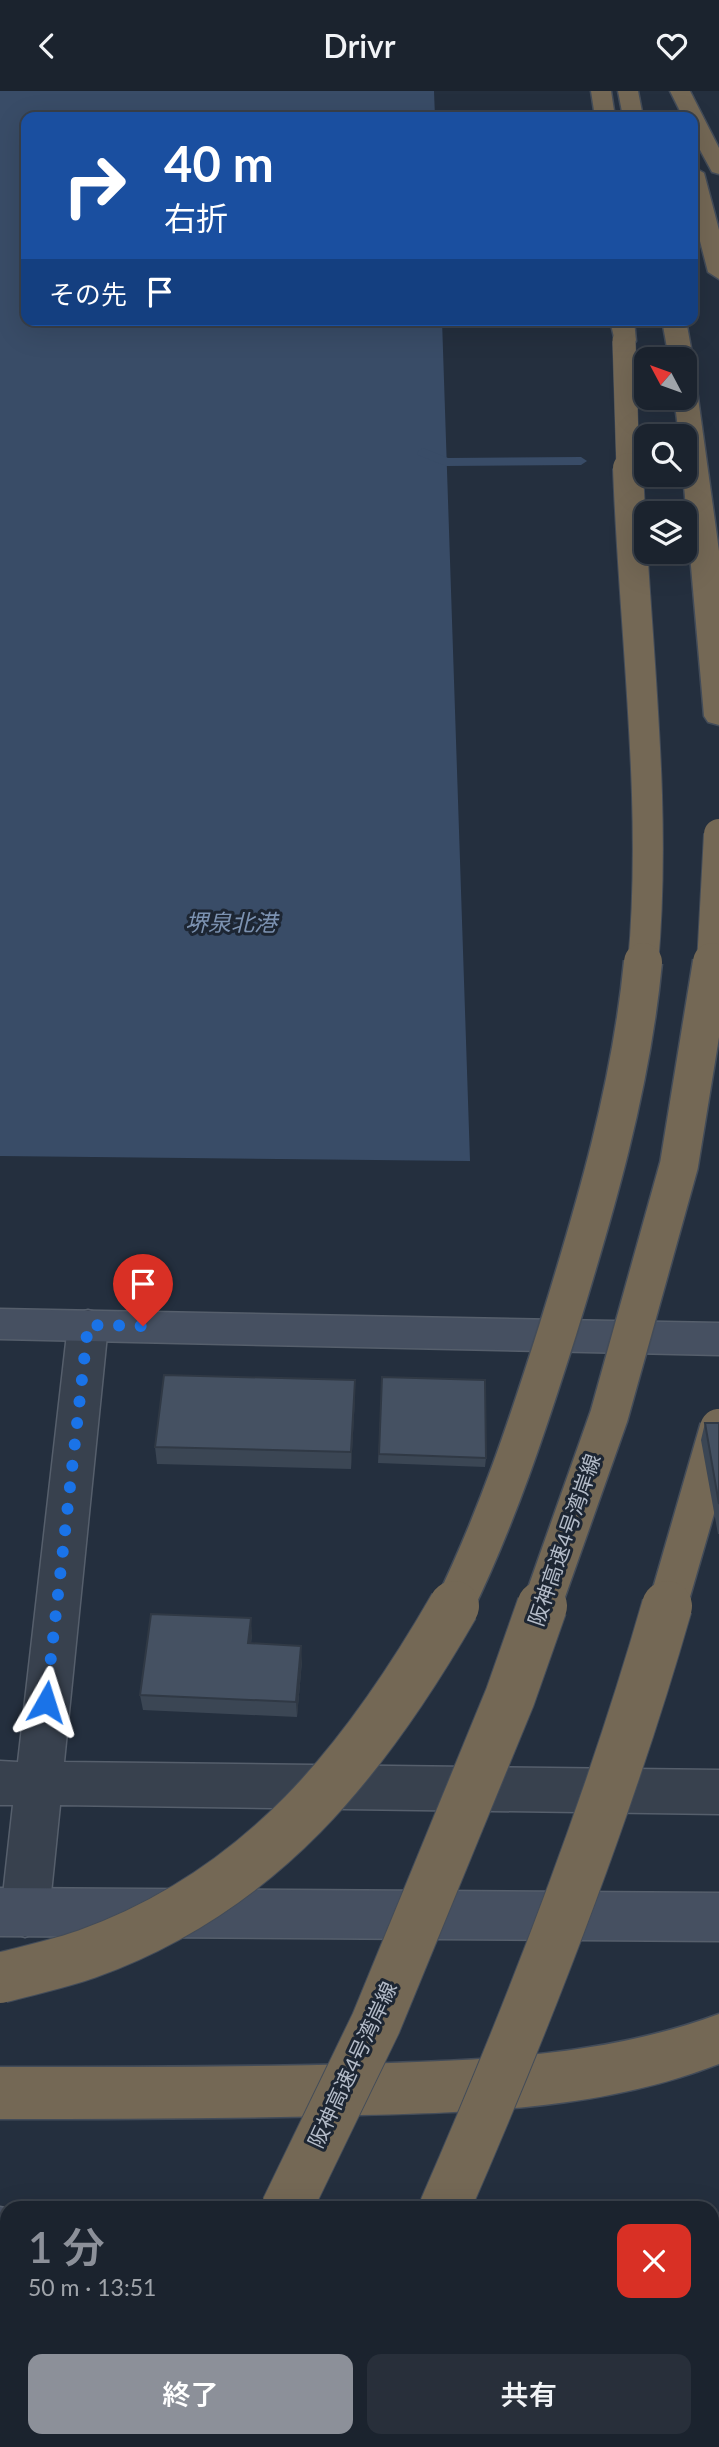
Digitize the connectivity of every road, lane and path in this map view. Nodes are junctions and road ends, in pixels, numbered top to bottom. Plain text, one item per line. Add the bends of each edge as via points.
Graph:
1 (601, 91) edge
2 (628, 91) edge
3 (671, 91) edge
4 (680, 91) edge
5 (604, 112) edge
6 (632, 112) edge
7 (677, 112) edge
8 (691, 112) edge
9 (698, 127) edge
10 (719, 168) edge
11 (698, 192) edge
12 (719, 272) edge
13 (622, 326) edge
14 (675, 326) edge
15 (679, 347) edge
16 (688, 410) edge
17 (719, 716) edge
18 (719, 834) edge
19 (0, 1324) edge
20 (88, 1325) junction
21 (719, 1339) edge
22 (719, 1428) edge
23 (18, 1783) edge
24 (719, 1792) edge
25 (13, 1912) edge
26 (719, 1917) edge
27 (0, 1979) edge
28 (719, 2039) edge
29 (0, 2093) edge
30 (290, 2201) edge
31 (448, 2201) edge

1 - 5 highway
2 - 6 highway
3 - 7 highway
4 - 8 highway
9 - 10 highway
11 - 12 highway
13 - 27 highway, bridge via 647,862 641,981 612,1135 574,1278 519,1451 490,1527 423,1662 378,1732 319,1801 265,1854 202,1901 115,1945
14 - 15 highway
16 - 17 highway via 715,631
18 - 30 highway, 阪神高速4号湾岸線, bridge via 713,955 679,1165 609,1416 505,1710 376,2023
19 - 20 street
20 - 21 street
20 - 23 street
22 - 31 highway, bridge via 637,1711 519,2039
23 - 24 street
23 - 25 street
25 - 26 street
28 - 29 highway, bridge via 685,2054 589,2075 439,2087 185,2094

